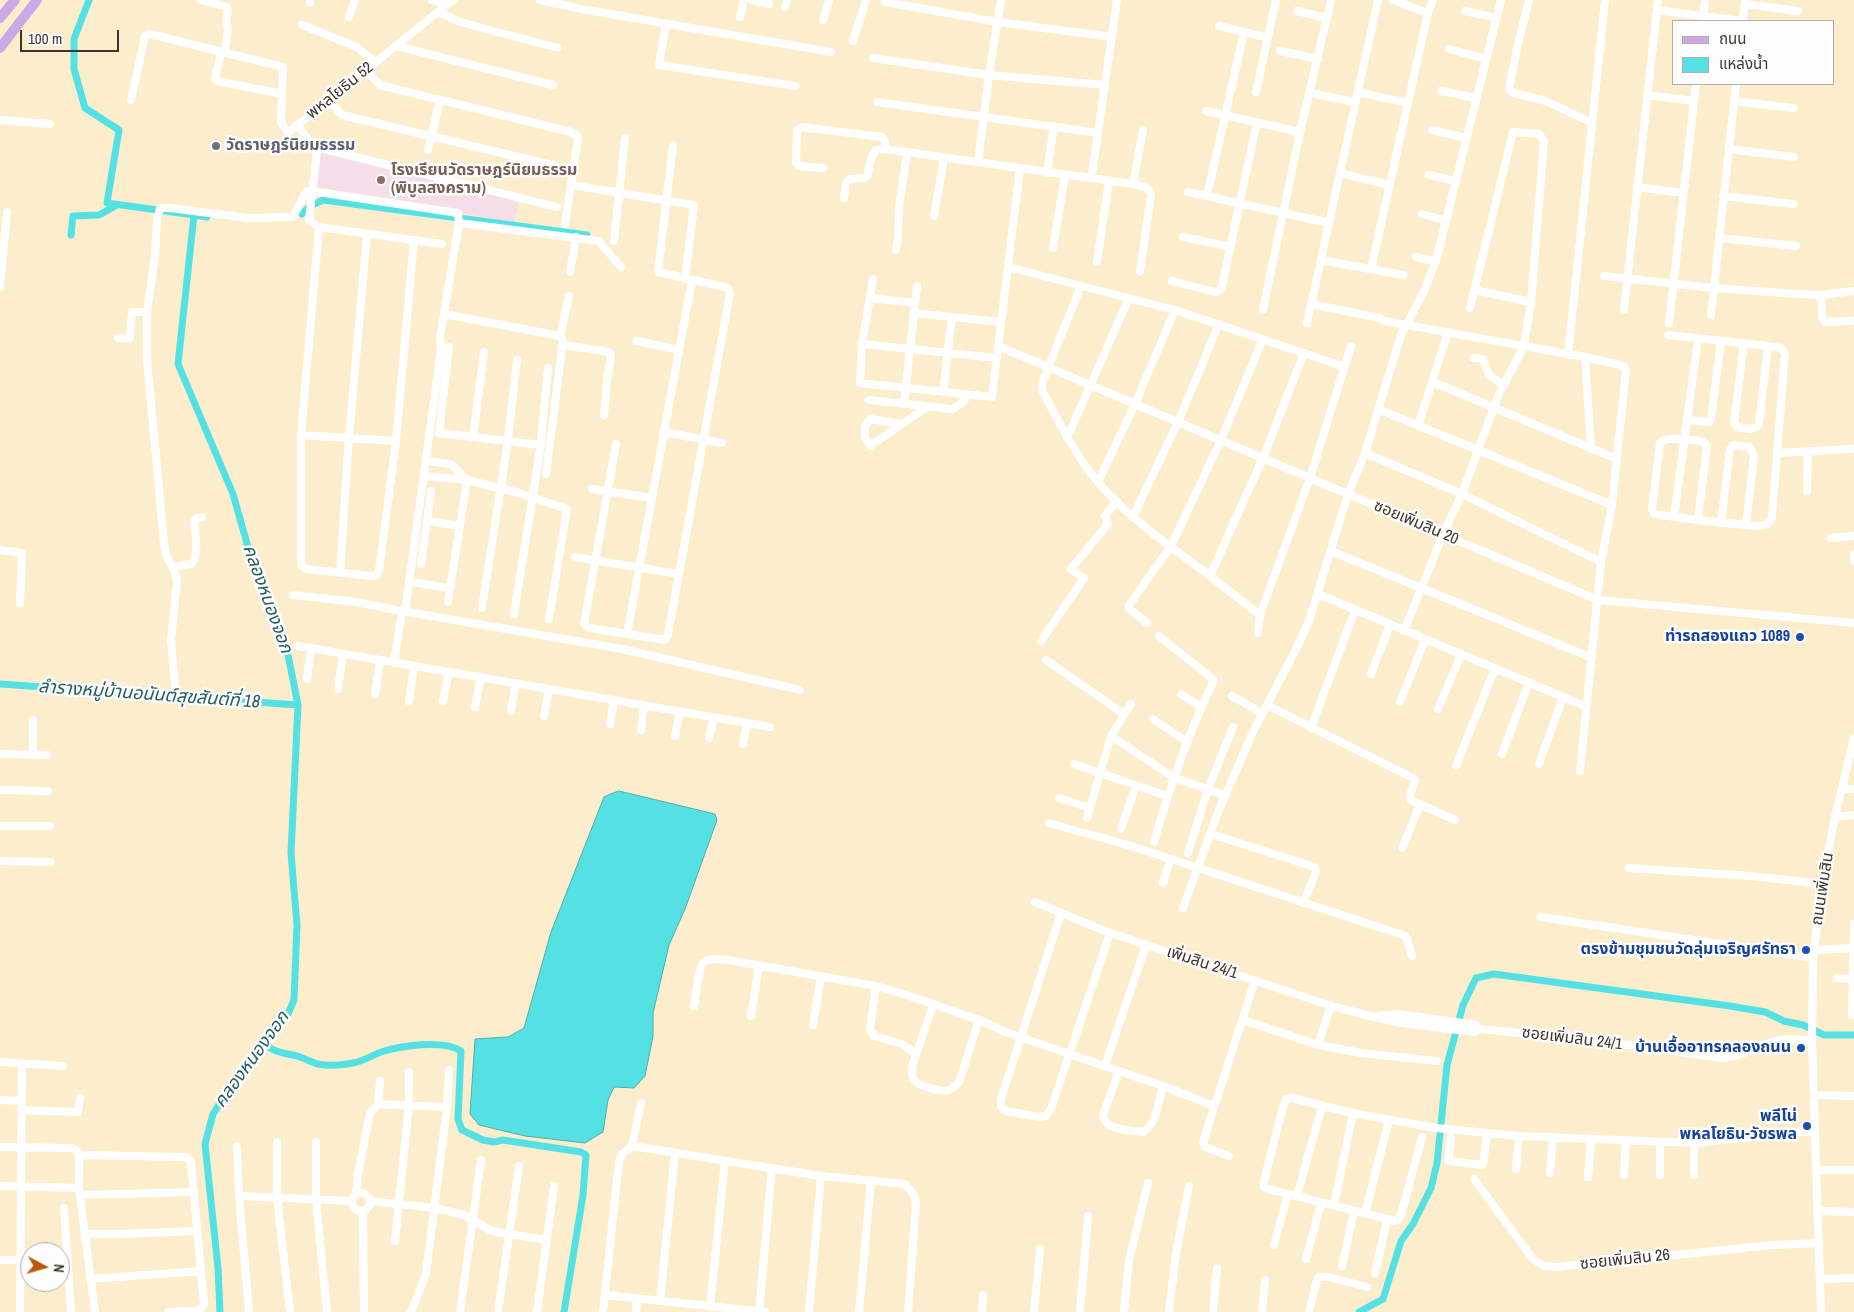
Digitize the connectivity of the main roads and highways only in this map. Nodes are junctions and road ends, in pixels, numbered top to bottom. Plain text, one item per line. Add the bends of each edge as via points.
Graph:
1 (14, 0) edge
2 (37, 0) edge
3 (0, 18) edge
4 (0, 48) edge

1 - 3 main road
2 - 4 main road

